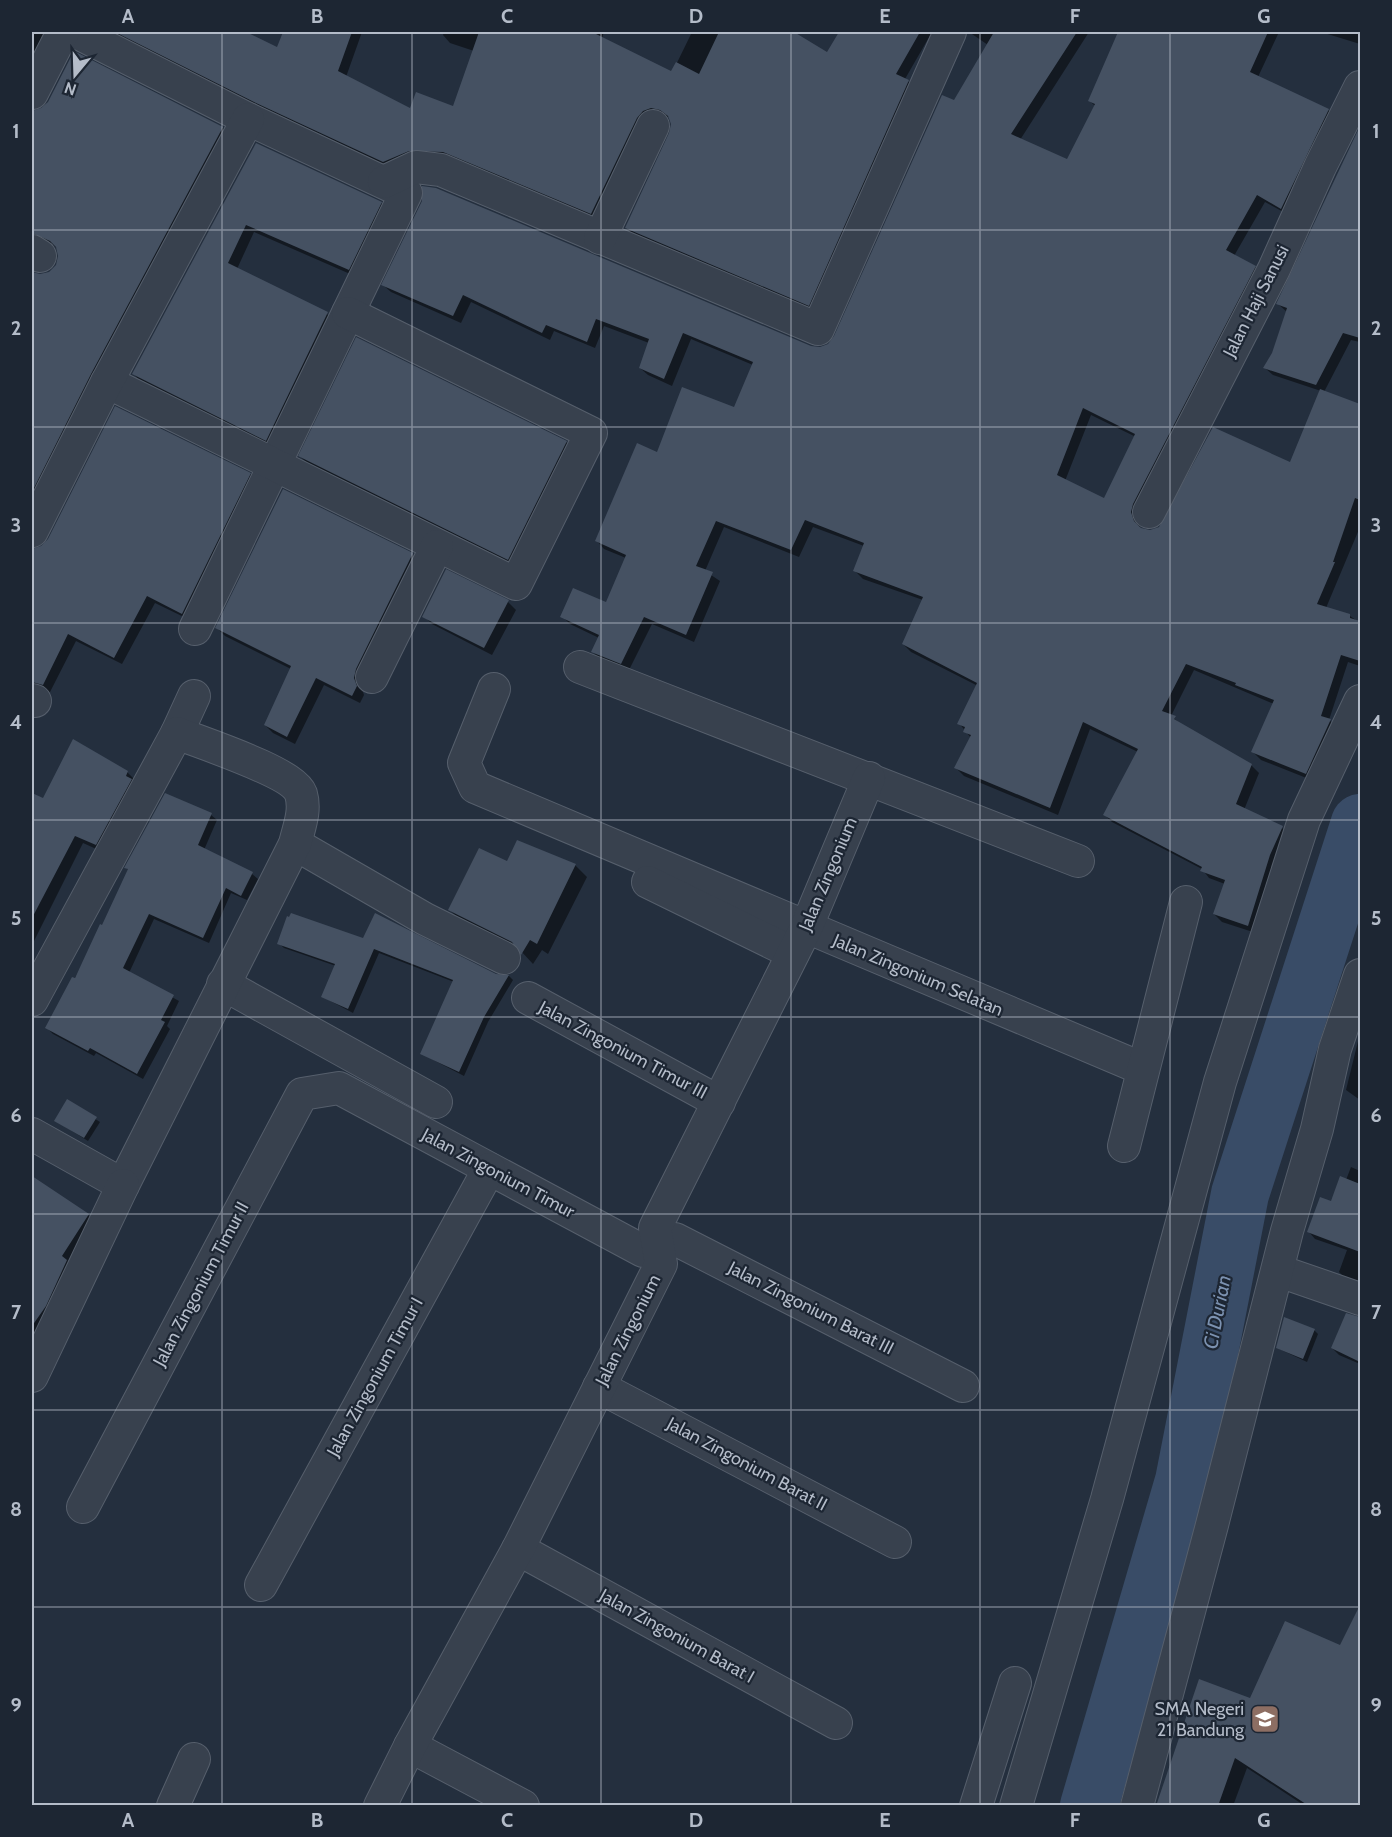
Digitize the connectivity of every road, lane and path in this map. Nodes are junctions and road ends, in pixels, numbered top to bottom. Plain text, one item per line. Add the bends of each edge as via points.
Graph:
1 (63, 32) edge
2 (76, 32) edge
3 (950, 32) edge
4 (1360, 87) edge
5 (32, 93) edge
6 (248, 119) junction
7 (653, 126) dead end
8 (384, 182) junction
9 (600, 238) junction
10 (348, 313) junction
11 (107, 382) junction
12 (274, 465) junction
13 (43, 477) edge
14 (1149, 512) dead end
15 (32, 531) edge
16 (437, 546) junction
17 (195, 629) dead end
18 (580, 667) dead end
19 (372, 677) dead end
20 (494, 689) dead end
21 (194, 696) dead end
22 (1360, 701) edge
23 (177, 733) junction
24 (869, 778) junction
25 (294, 844) junction
26 (1078, 861) dead end
27 (1186, 902) dead end
28 (800, 940) junction
29 (504, 958) dead end
30 (1360, 975) edge
31 (223, 984) junction
32 (528, 998) dead end
33 (32, 1000) edge
34 (1143, 1069) junction
35 (339, 1088) joint
36 (436, 1102) dead end
37 (719, 1102) junction
38 (32, 1134) edge
39 (1124, 1146) dead end
40 (489, 1169) junction
41 (123, 1185) junction
42 (658, 1246) junction
43 (1279, 1271) junction
44 (1360, 1299) edge
45 (32, 1376) edge
46 (963, 1386) dead end
47 (599, 1387) junction
48 (83, 1508) dead end
49 (895, 1542) dead end
50 (518, 1549) junction
51 (261, 1585) dead end
52 (1015, 1683) dead end
53 (836, 1723) dead end
54 (407, 1751) junction
55 (194, 1759) dead end
56 (385, 1796) edge
57 (173, 1806) edge
58 (523, 1806) edge
59 (976, 1806) edge
60 (1016, 1806) edge
61 (1137, 1806) edge

1 - 5 street
2 - 6 street
3 - 9 street via 818,329
4 - 14 street, Jalan Haji Sanusi via 1274,269
6 - 8 street
6 - 11 street
7 - 9 street
8 - 9 street via 416,167 441,170
8 - 10 street via 406,193
10 - 12 street
10 - 16 street via 591,433 516,584
11 - 12 street
11 - 13 street
12 - 16 street
12 - 17 street
13 - 15 street
16 - 19 street
18 - 24 street
20 - 28 street, Jalan Zingonium Selatan via 464,764 475,787 628,851
21 - 23 street
22 - 60 street via 1304,820 1220,1082 1107,1499
23 - 25 street via 277,772 293,783 300,791 304,809
23 - 33 street
24 - 26 street
24 - 28 street, Jalan Zingonium
25 - 29 street via 425,919
25 - 31 street
27 - 34 street
28 - 34 street, Jalan Zingonium Selatan
28 - 37 street, Jalan Zingonium
30 - 43 street via 1335,1049
31 - 36 street
31 - 41 street
32 - 37 street, Jalan Zingonium Timur III
34 - 39 street
35 - 40 street, Jalan Zingonium Timur
35 - 48 street, Jalan Zingonium Timur II via 302,1094
37 - 42 street, Jalan Zingonium via 655,1228
38 - 41 street
40 - 42 street, Jalan Zingonium Timur via 643,1251
40 - 51 street, Jalan Zingonium Timur I
41 - 45 street
42 - 46 street, Jalan Zingonium Barat III via 675,1239
42 - 47 street, Jalan Zingonium via 661,1264
43 - 44 street
43 - 61 street
47 - 49 street, Jalan Zingonium Barat II
47 - 50 street, Jalan Zingonium
50 - 53 street, Jalan Zingonium Barat I
50 - 54 street, Jalan Zingonium
52 - 59 street
54 - 56 street, Jalan Zingonium
54 - 58 street
55 - 57 street

